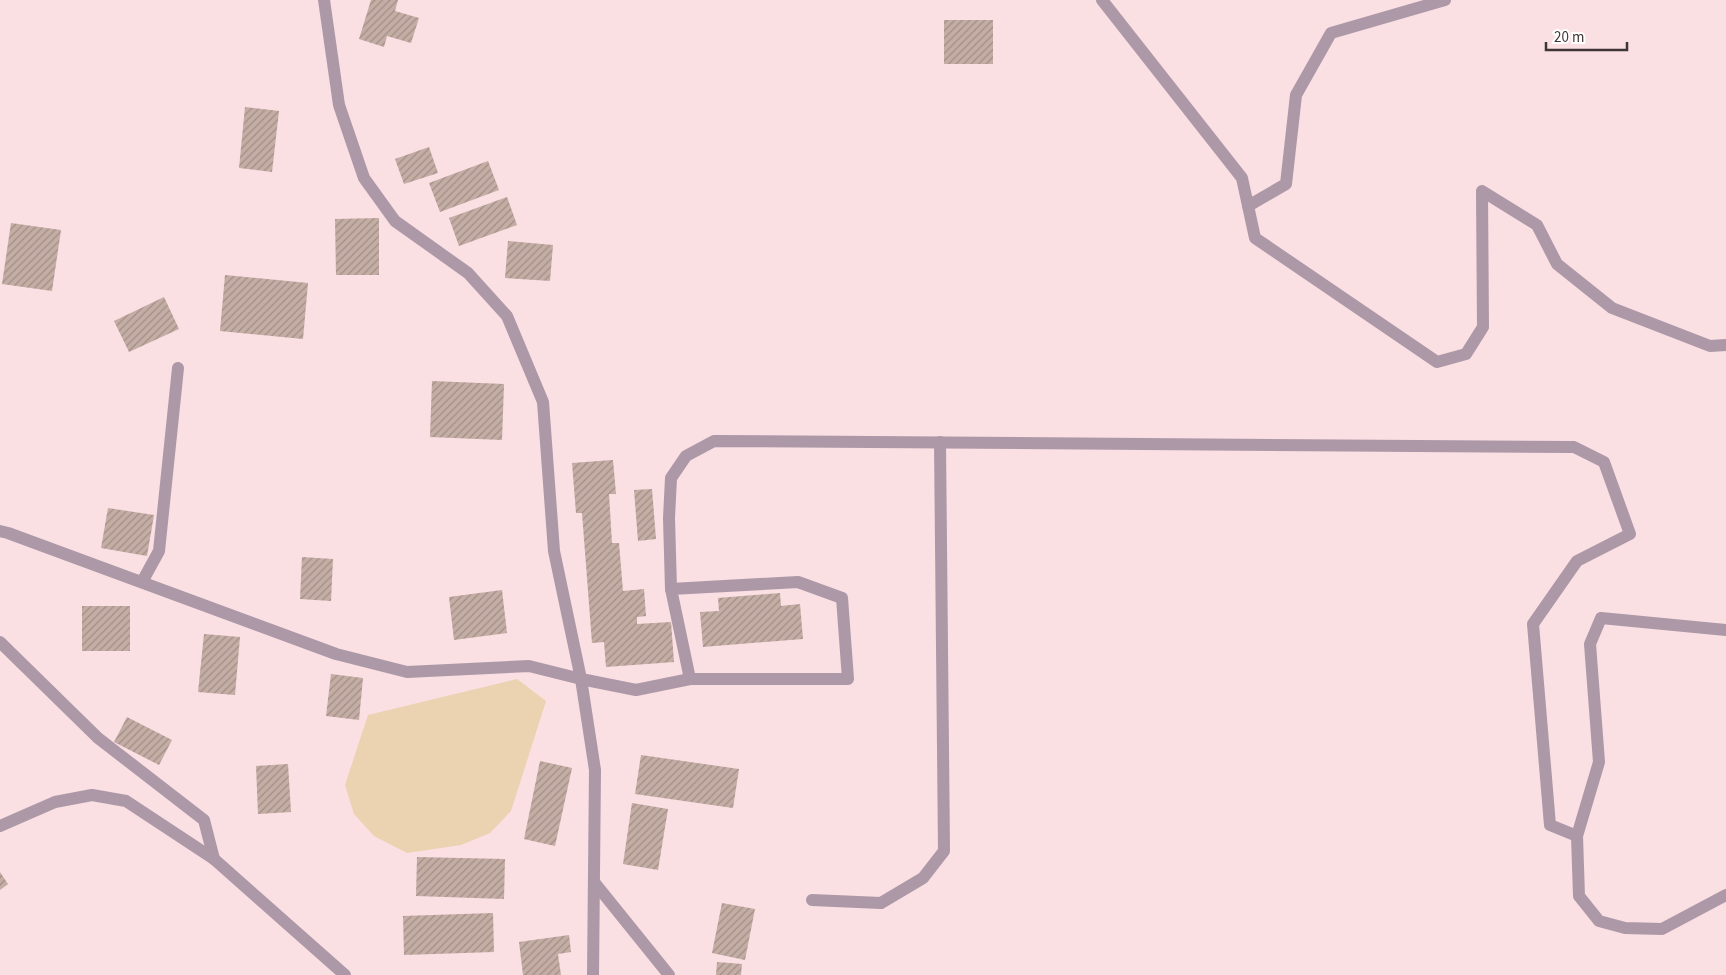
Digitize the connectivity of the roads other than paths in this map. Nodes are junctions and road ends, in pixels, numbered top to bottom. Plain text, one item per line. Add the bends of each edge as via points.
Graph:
1 (324, 0) edge
2 (1102, 0) edge
3 (1445, 0) edge
4 (1248, 206) junction
5 (1726, 344) edge
6 (178, 368) dead end
7 (940, 442) junction
8 (0, 531) edge
9 (142, 582) junction
10 (671, 589) junction
11 (1726, 630) edge
12 (0, 642) edge
13 (581, 678) junction
14 (690, 680) junction
15 (0, 826) edge
16 (1577, 836) junction
17 (214, 859) junction
18 (594, 882) junction
19 (1726, 896) edge
20 (812, 900) dead end
21 (345, 975) edge
22 (593, 975) edge
23 (669, 975) edge

1 - 13 street via 339,104 364,178 394,221 468,273 507,316 543,402 554,552
2 - 4 street via 1242,178
3 - 4 street via 1331,33 1296,95 1286,184
4 - 5 street via 1256,238 1437,362 1466,354 1483,327 1482,191 1537,225 1557,264 1612,308 1710,346
6 - 9 street via 159,551
7 - 10 street via 714,440 686,456 671,478
7 - 16 street via 1574,447 1604,462 1630,534 1577,561 1533,624 1550,825
7 - 20 street via 944,851 923,878 880,903
8 - 9 street
9 - 13 street via 336,654 407,672 529,666
10 - 14 street
10 - 14 street via 798,582 842,598 848,680
11 - 16 street via 1601,618 1590,644 1599,762
12 - 17 street via 98,738 204,820
13 - 14 street via 636,690
13 - 18 street via 595,770
15 - 17 street via 55,802 92,795 126,801
16 - 19 street via 1579,896 1599,922 1625,928 1662,929
17 - 21 street
18 - 22 street
18 - 23 street

